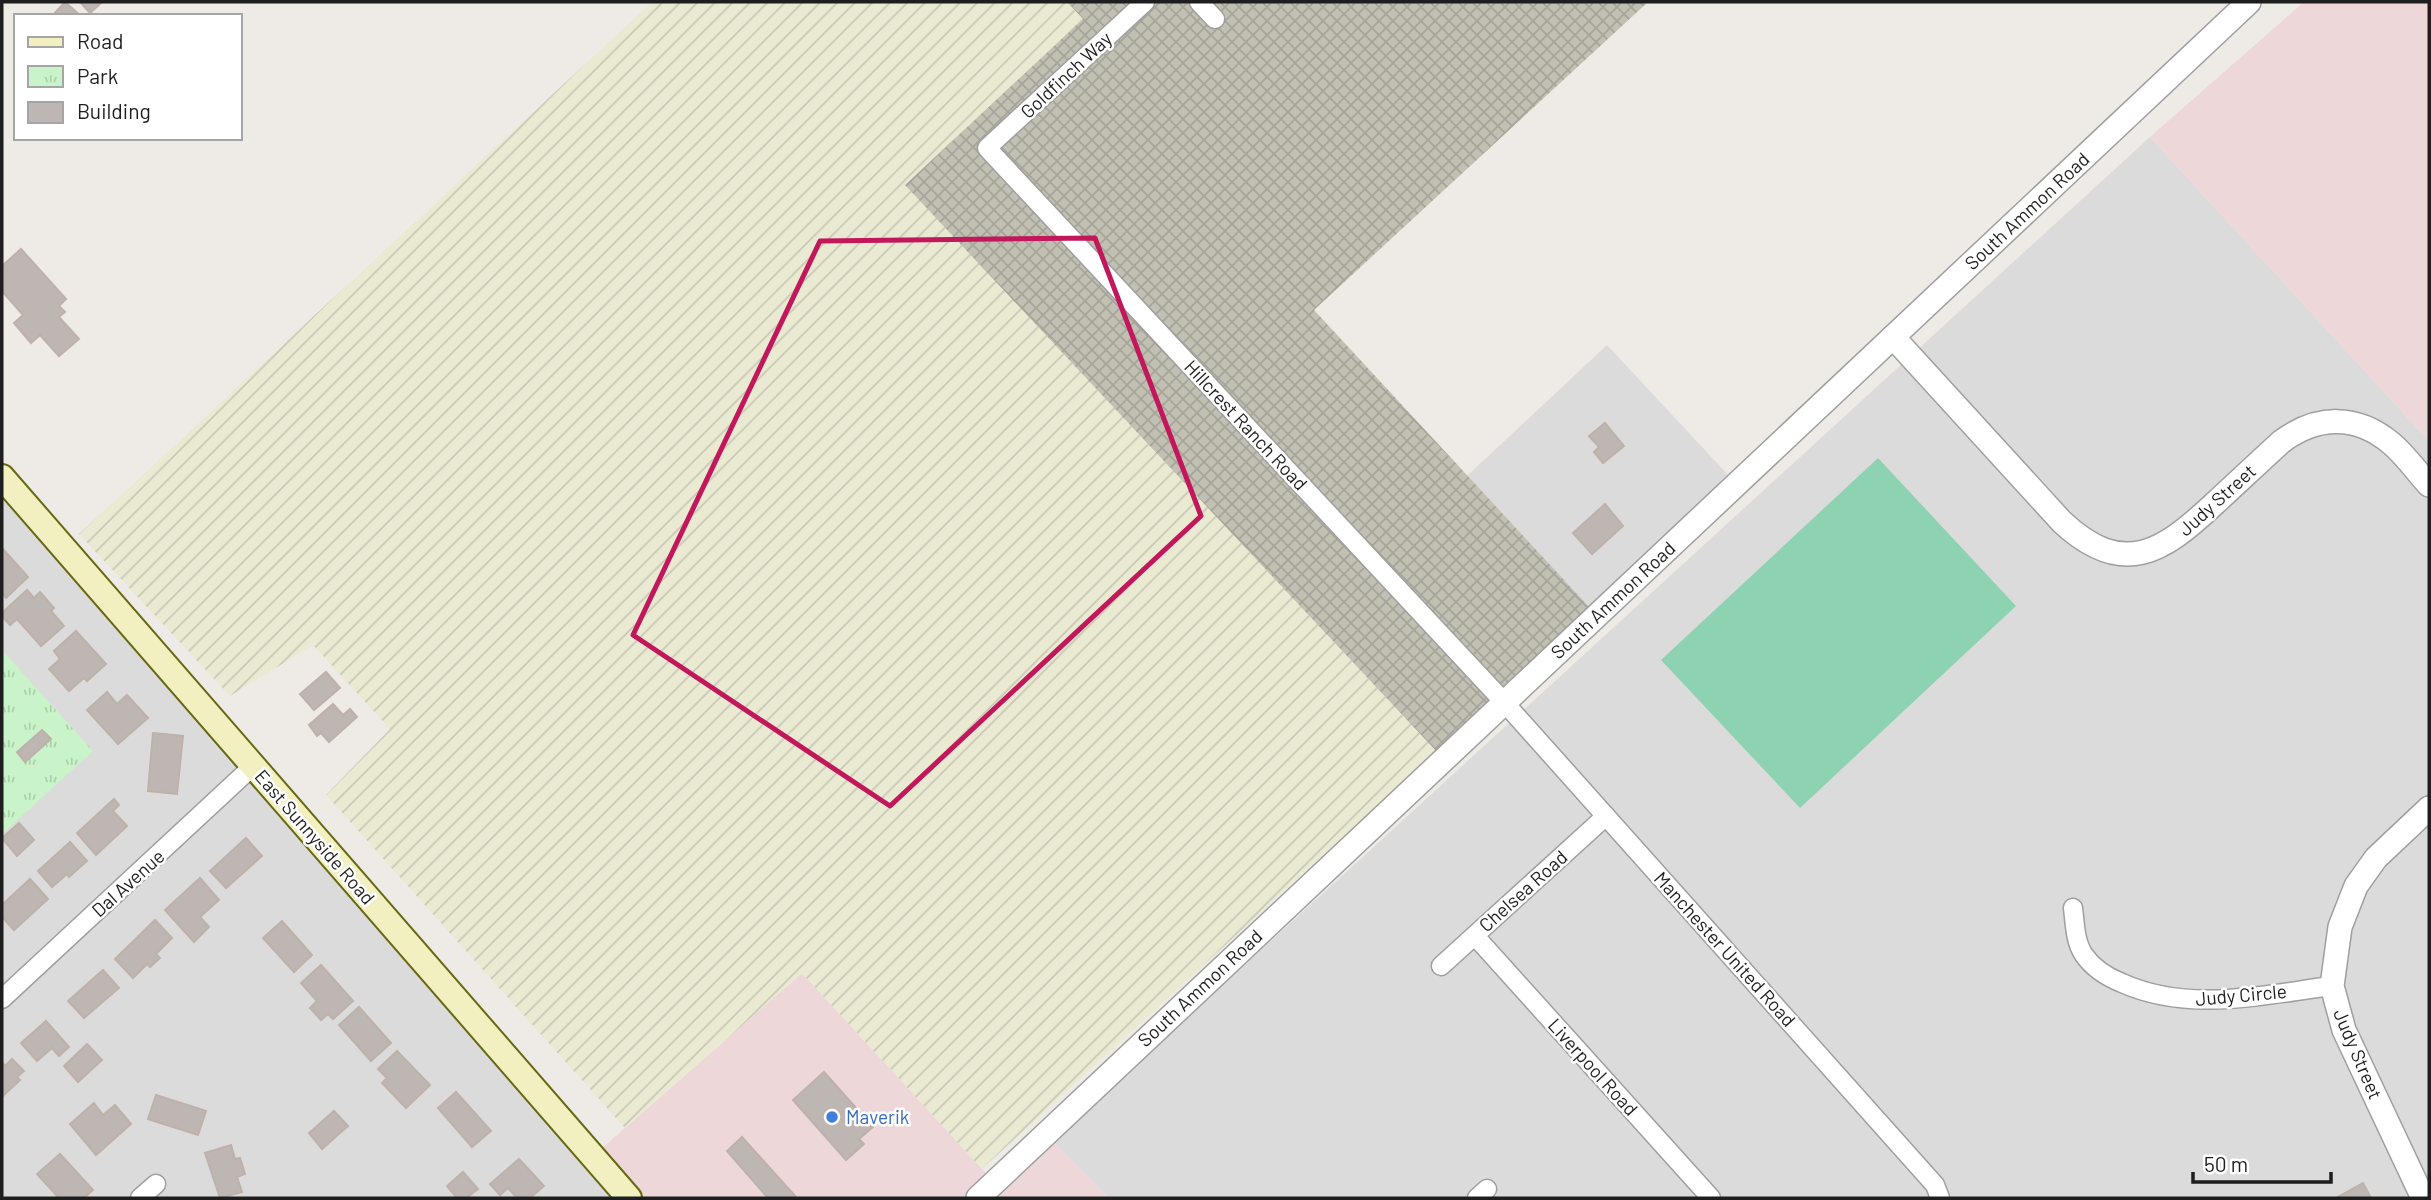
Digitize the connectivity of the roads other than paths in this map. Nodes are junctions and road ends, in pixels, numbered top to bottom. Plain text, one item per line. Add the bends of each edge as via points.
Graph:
1 (1145, 2) edge
2 (1199, 2) edge
3 (2249, 2) edge
4 (1215, 19) dead end
5 (987, 148) joint
6 (1893, 337) junction
7 (2, 477) edge
8 (2429, 485) edge
9 (1504, 702) junction
10 (253, 766) junction
11 (2429, 808) edge
12 (1606, 816) junction
13 (2073, 908) dead end
14 (1475, 936) junction
15 (1441, 966) dead end
16 (2332, 986) junction
17 (2, 999) edge
18 (156, 1184) dead end
19 (140, 1198) edge
20 (629, 1198) edge
21 (978, 1198) edge
22 (1711, 1198) edge
23 (1940, 1198) edge
24 (2423, 1198) edge

1 - 5 street, Goldfinch Way
2 - 4 street
3 - 6 street, South Ammon Road
5 - 9 street, Hillcrest Ranch Road
6 - 8 street, Judy Street via 2062,522 2077,536 2112,551 2143,553 2175,538 2281,442 2313,423 2339,422 2370,430 2395,447
6 - 9 street, South Ammon Road
7 - 10 main road, East Sunnyside Road
9 - 12 street, Manchester United Road
9 - 21 street, South Ammon Road
10 - 17 street, Dal Avenue
10 - 20 main road, East Sunnyside Road
11 - 16 street, Judy Street via 2376,858 2356,886 2340,927
12 - 14 street, Chelsea Road
12 - 23 street, Manchester United Road via 1935,1185
13 - 16 street, Judy Circle via 2077,940 2084,954 2106,977 2132,988 2176,1000 2211,1001
14 - 15 street, Chelsea Road
14 - 22 street, Liverpool Road
16 - 24 street, Judy Street via 2344,1030
18 - 19 street

